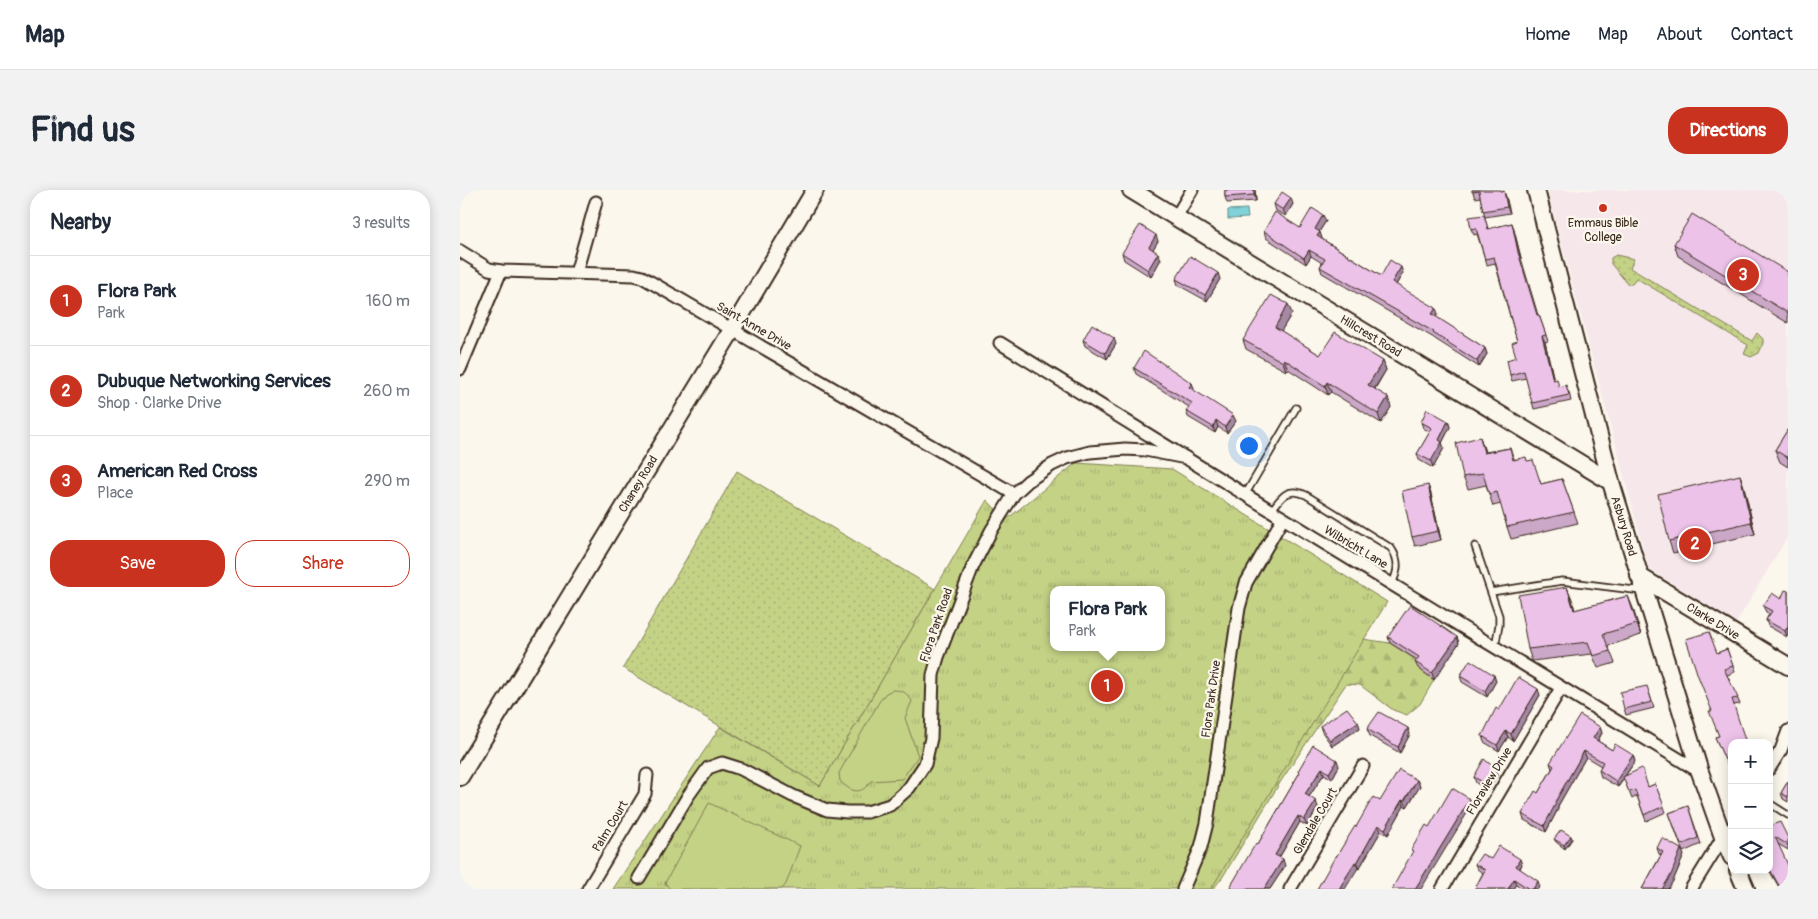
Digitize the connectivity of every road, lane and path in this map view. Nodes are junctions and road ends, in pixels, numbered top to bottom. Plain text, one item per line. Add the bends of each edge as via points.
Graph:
1 (815, 190) edge
2 (1132, 190) edge
3 (1192, 190) edge
4 (1536, 190) edge
5 (596, 202) dead end
6 (1176, 217) junction
7 (460, 251) edge
8 (501, 271) junction
9 (576, 273) junction
10 (732, 330) junction
11 (1000, 343) dead end
12 (460, 369) edge
13 (1296, 408) dead end
14 (1186, 458) junction
15 (1611, 482) junction
16 (1014, 494) junction
17 (1245, 495) junction
18 (1271, 511) junction
19 (1283, 518) junction
20 (1475, 546) dead end
21 (1392, 584) junction
22 (1641, 584) junction
23 (1491, 592) junction
24 (1495, 647) junction
25 (1788, 666) edge
26 (1561, 688) junction
27 (1788, 732) edge
28 (1773, 763) edge
29 (1362, 766) dead end
30 (1700, 772) junction
31 (647, 775) dead end
32 (460, 777) edge
33 (1773, 806) edge
34 (1788, 815) edge
35 (1727, 832) edge
36 (1740, 874) edge
37 (640, 878) dead end
38 (588, 889) edge
39 (1183, 889) edge
40 (1290, 889) edge
41 (1442, 889) edge
42 (1691, 889) edge
43 (1746, 889) edge

1 - 10 street, Chaney Road
2 - 6 street, Hillcrest Road
3 - 6 street
4 - 15 street, Asbury Road
5 - 9 street
6 - 15 street, Hillcrest Road
7 - 8 street, Saint Anne Drive via 489,269
8 - 9 street, Saint Anne Drive
8 - 12 street
9 - 10 street, Saint Anne Drive via 642,276
10 - 16 street, Saint Anne Drive
10 - 32 street, Chaney Road
11 - 14 street, Wilbricht Lane
13 - 17 lane
14 - 16 street, Flora Park Road via 1145,450 1090,452 1052,465
14 - 17 street, Wilbricht Lane
15 - 22 street, Asbury Road
16 - 37 street, Flora Park Road via 976,559 948,627 933,675 931,738 925,764 910,788 890,805 867,812 827,810 722,763 708,768 688,796
17 - 18 street, Wilbricht Lane
18 - 19 street, Wilbricht Lane
18 - 21 lane via 1283,496 1291,492 1299,491 1306,495 1391,548 1398,570
19 - 21 street, Wilbricht Lane
19 - 39 street, Flora Park Drive via 1246,583 1239,608 1207,823
20 - 23 lane
21 - 24 street, Wilbricht Lane
22 - 23 lane via 1562,581
22 - 25 street, Clarke Drive
22 - 30 street, Asbury Road
23 - 24 lane via 1499,616
24 - 26 street, Wilbricht Lane
26 - 30 street, Wilbricht Lane
26 - 41 street, Floraview Drive
27 - 28 street
29 - 40 street, Glendale Court
30 - 35 street, Asbury Road
31 - 38 street, Palm Court via 645,794
33 - 34 lane
35 - 42 street
36 - 43 street

